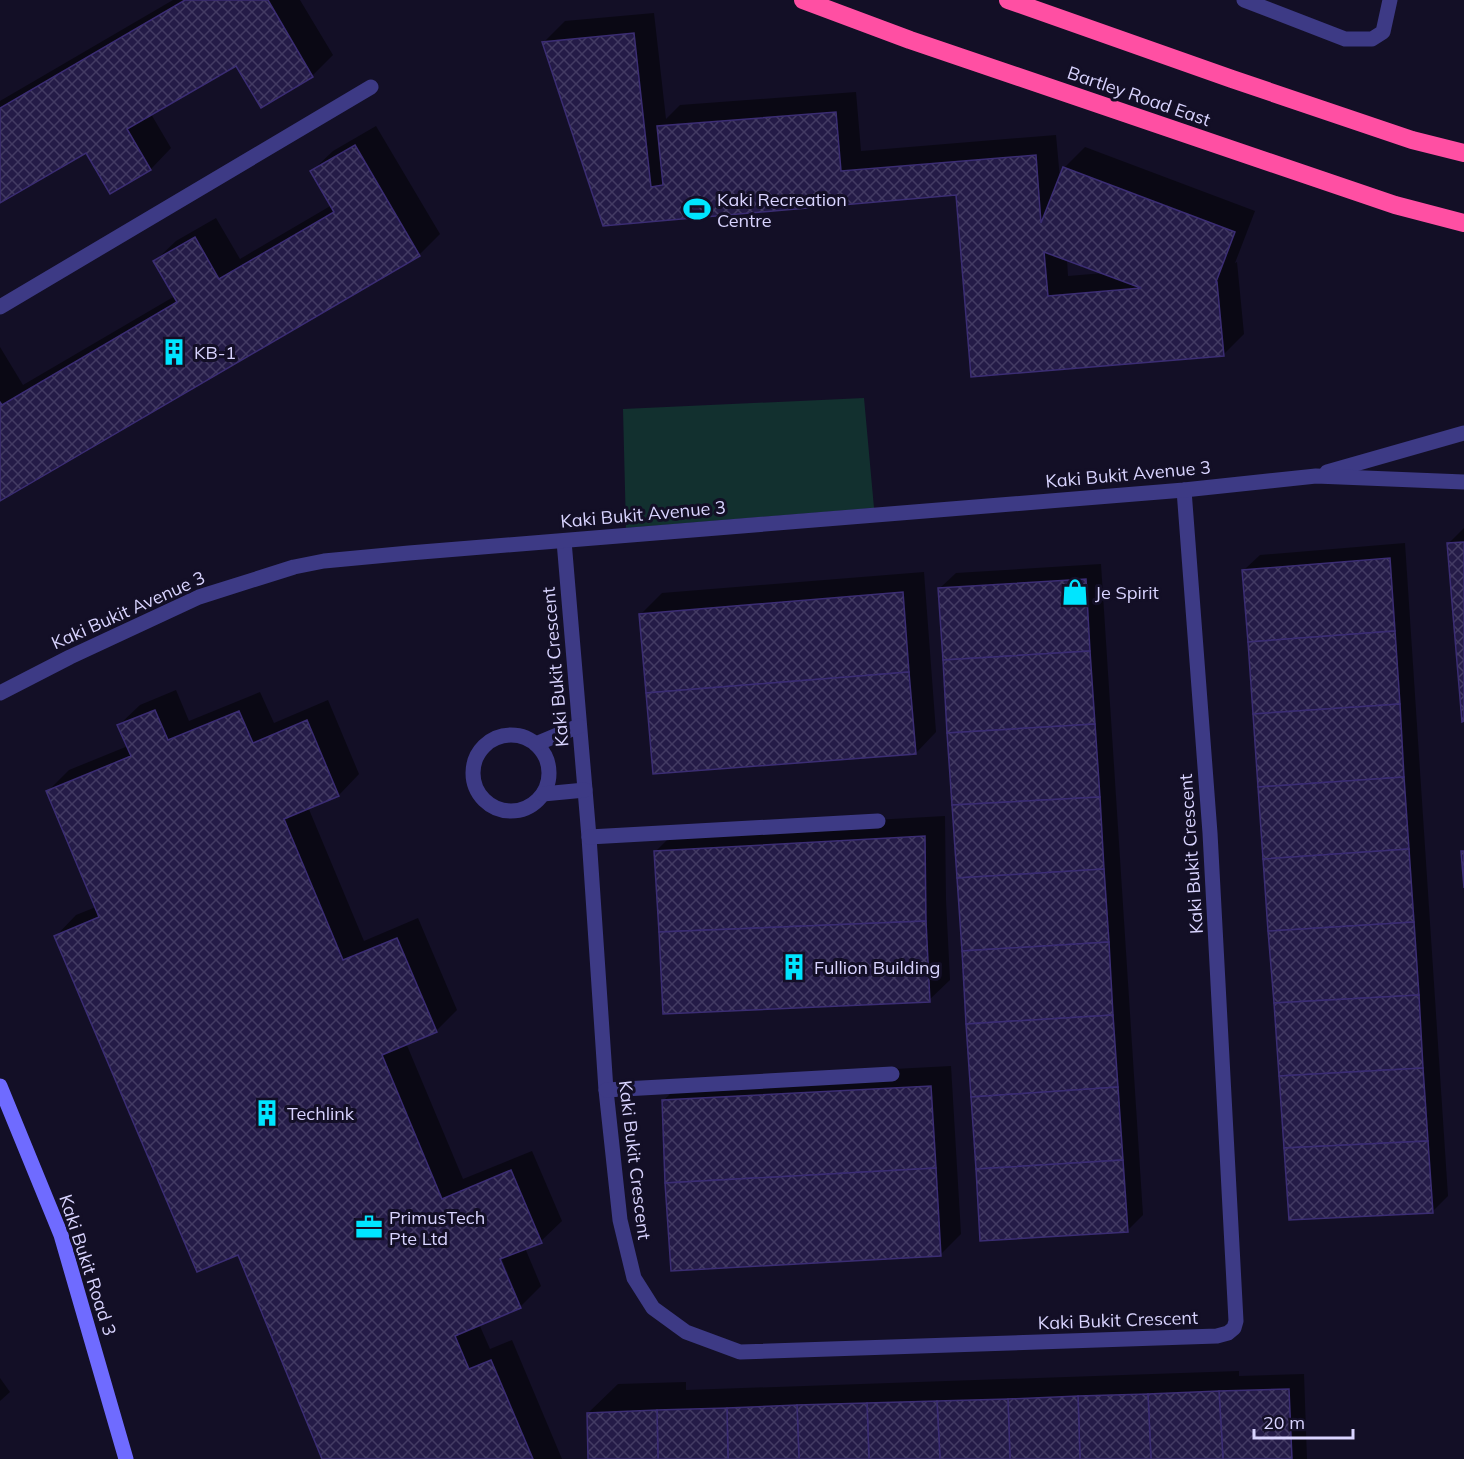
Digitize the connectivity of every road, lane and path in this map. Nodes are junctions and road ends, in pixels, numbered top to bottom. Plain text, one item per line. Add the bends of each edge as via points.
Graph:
1 (803, 0) edge
2 (1008, 0) edge
3 (1244, 0) edge
4 (1390, 0) edge
5 (371, 87) dead end
6 (1464, 153) edge
7 (1464, 223) edge
8 (0, 307) edge
9 (1464, 432) edge
10 (1316, 476) junction
11 (1464, 482) edge
12 (1184, 490) junction
13 (564, 541) junction
14 (0, 693) edge
15 (579, 726) junction
16 (536, 744) junction
17 (585, 790) junction
18 (543, 794) junction
19 (878, 821) dead end
20 (589, 837) junction
21 (892, 1074) dead end
22 (0, 1086) edge
23 (606, 1090) junction
24 (3, 1103) edge
25 (126, 1459) edge

1 - 7 highway, Bartley Road East via 1395,205
2 - 6 highway via 1401,136
3 - 4 street via 1346,39 1372,39 1383,32
5 - 8 street
9 - 10 street, Kaki Bukit Avenue 3
10 - 11 street, Kaki Bukit Avenue 3
10 - 12 street, Kaki Bukit Avenue 3
12 - 13 street, Kaki Bukit Avenue 3
12 - 23 street, Kaki Bukit Crescent via 1210,833 1234,1328 1218,1336 740,1352 686,1332 653,1308 634,1278 620,1220
13 - 14 street, Kaki Bukit Avenue 3 via 324,561 294,567 199,597
13 - 15 street, Kaki Bukit Crescent
15 - 16 street
15 - 17 street, Kaki Bukit Crescent
16 - 18 street via 547,759 549,777
16 - 18 street via 517,735 497,738 481,750 473,768 476,789 488,804 508,811 528,808
17 - 18 street
17 - 20 street, Kaki Bukit Crescent
19 - 20 street
20 - 23 street, Kaki Bukit Crescent
21 - 23 street
22 - 24 street, Kaki Bukit Road 3
24 - 25 street, Kaki Bukit Road 3 via 61,1235

